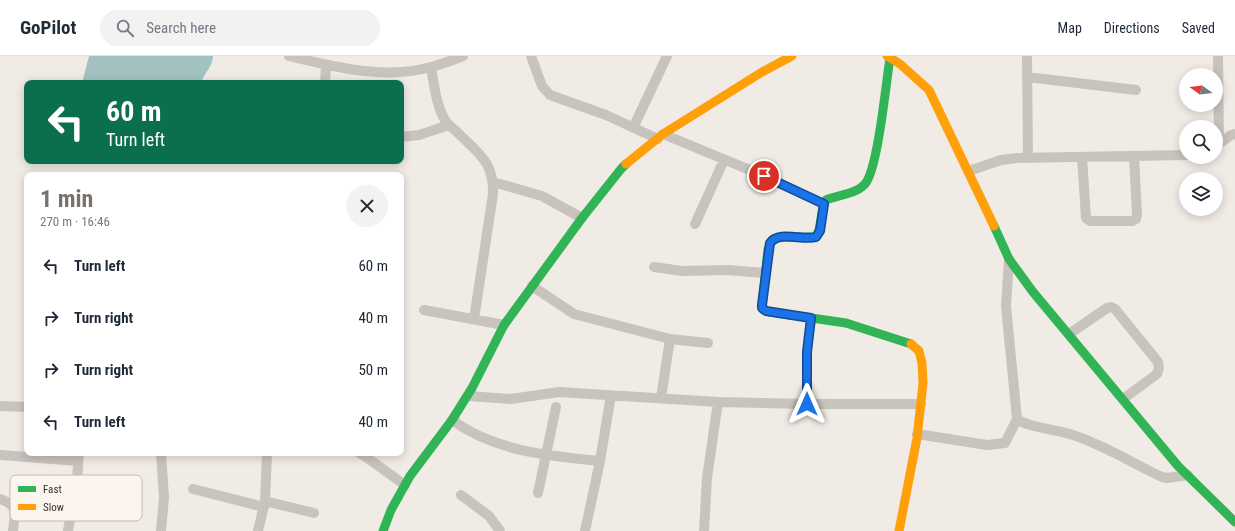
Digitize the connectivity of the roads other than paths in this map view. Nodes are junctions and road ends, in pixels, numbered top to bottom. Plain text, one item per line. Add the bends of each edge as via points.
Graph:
1 (289, 56) edge
2 (463, 56) edge
3 (531, 56) edge
4 (667, 56) edge
5 (792, 56) edge
6 (1026, 56) edge
7 (1218, 56) edge
8 (888, 57) edge
9 (902, 60) edge
10 (435, 63) edge
11 (326, 65) junction
12 (1027, 77) junction
13 (325, 80) edge
14 (1136, 90) dead end
15 (1218, 120) edge
16 (449, 125) junction
17 (633, 128) junction
18 (1235, 134) edge
19 (404, 136) edge
20 (660, 136) junction
21 (1223, 141) edge
22 (1179, 155) edge
23 (1134, 156) junction
24 (1082, 157) junction
25 (1028, 158) junction
26 (724, 160) junction
27 (969, 171) junction
28 (494, 182) junction
29 (824, 204) junction
30 (582, 218) junction
31 (695, 224) dead end
32 (1009, 259) junction
33 (654, 266) dead end
34 (766, 273) junction
35 (532, 286) junction
36 (424, 310) dead end
37 (811, 318) junction
38 (474, 319) junction
39 (504, 325) junction
40 (1069, 334) junction
41 (670, 339) junction
42 (708, 343) dead end
43 (611, 395) junction
44 (468, 396) junction
45 (661, 398) junction
46 (1123, 399) junction
47 (718, 402) junction
48 (807, 404) junction
49 (921, 404) junction
50 (0, 406) edge
51 (556, 406) dead end
52 (24, 407) edge
53 (1017, 419) junction
54 (452, 420) junction
55 (917, 434) junction
56 (1, 455) edge
57 (24, 456) edge
58 (40, 456) edge
59 (161, 456) edge
60 (267, 456) edge
61 (364, 456) edge
62 (546, 456) junction
63 (78, 457) edge
64 (600, 461) junction
65 (76, 475) edge
66 (1188, 475) junction
67 (405, 485) junction
68 (193, 489) dead end
69 (538, 493) dead end
70 (461, 495) dead end
71 (0, 499) edge
72 (10, 504) edge
73 (264, 504) junction
74 (314, 514) dead end
75 (13, 521) edge
76 (69, 521) edge
77 (1235, 522) edge
78 (12, 531) edge
79 (68, 531) edge
80 (161, 531) edge
81 (258, 531) edge
82 (383, 531) edge
83 (500, 531) edge
84 (585, 531) edge
85 (704, 531) edge
86 (899, 531) edge

1 - 11 street
2 - 10 street
3 - 17 street via 542,86 550,95 606,115
4 - 17 street
5 - 20 street
6 - 12 street
7 - 15 street
8 - 9 street
8 - 29 street via 875,158 868,181 863,187 830,198
9 - 27 street via 930,90
10 - 11 street via 392,73 369,73
10 - 16 street via 439,105
11 - 13 street
12 - 14 street
12 - 25 street
16 - 19 street via 419,135
16 - 28 street via 484,158
17 - 20 street
18 - 21 street
20 - 26 street
20 - 30 street via 621,169
22 - 23 street
23 - 24 street
23 - 24 street via 1137,216 1136,220 1132,221 1090,221 1086,218
24 - 25 street
25 - 27 street via 1001,160
26 - 29 street
26 - 31 street
27 - 32 street
28 - 30 street via 542,196
28 - 38 street
29 - 34 street via 820,231 816,237 773,239 768,249
30 - 35 street
32 - 40 street
32 - 53 street via 1006,306
33 - 34 street via 682,271 728,270
34 - 37 street via 762,305 764,310
35 - 39 street
35 - 41 street via 574,314
36 - 38 street
37 - 48 street via 807,352
37 - 49 street via 846,323 913,346 922,358
38 - 39 street
39 - 44 street
40 - 46 street
40 - 46 street via 1107,308 1111,306 1115,309 1158,362 1159,368 1157,374
41 - 42 street
41 - 45 street
43 - 44 street via 559,392 511,399
43 - 45 street
43 - 64 street
44 - 54 street
45 - 47 street
46 - 66 street
47 - 48 street
47 - 85 street via 707,478
48 - 49 street
49 - 55 street
50 - 52 street
51 - 62 street
53 - 55 street via 1005,443 988,445
53 - 66 street via 1023,423 1054,429 1086,440 1162,477
54 - 62 street via 484,439
54 - 67 street
55 - 86 street
56 - 57 street
58 - 63 street
59 - 80 street via 164,496
60 - 73 street
61 - 67 street
62 - 64 street
62 - 69 street
63 - 65 street
64 - 84 street
66 - 77 street
67 - 82 street
68 - 73 street
70 - 83 street via 489,516
71 - 72 street
73 - 74 street
73 - 81 street
75 - 78 street
76 - 79 street

